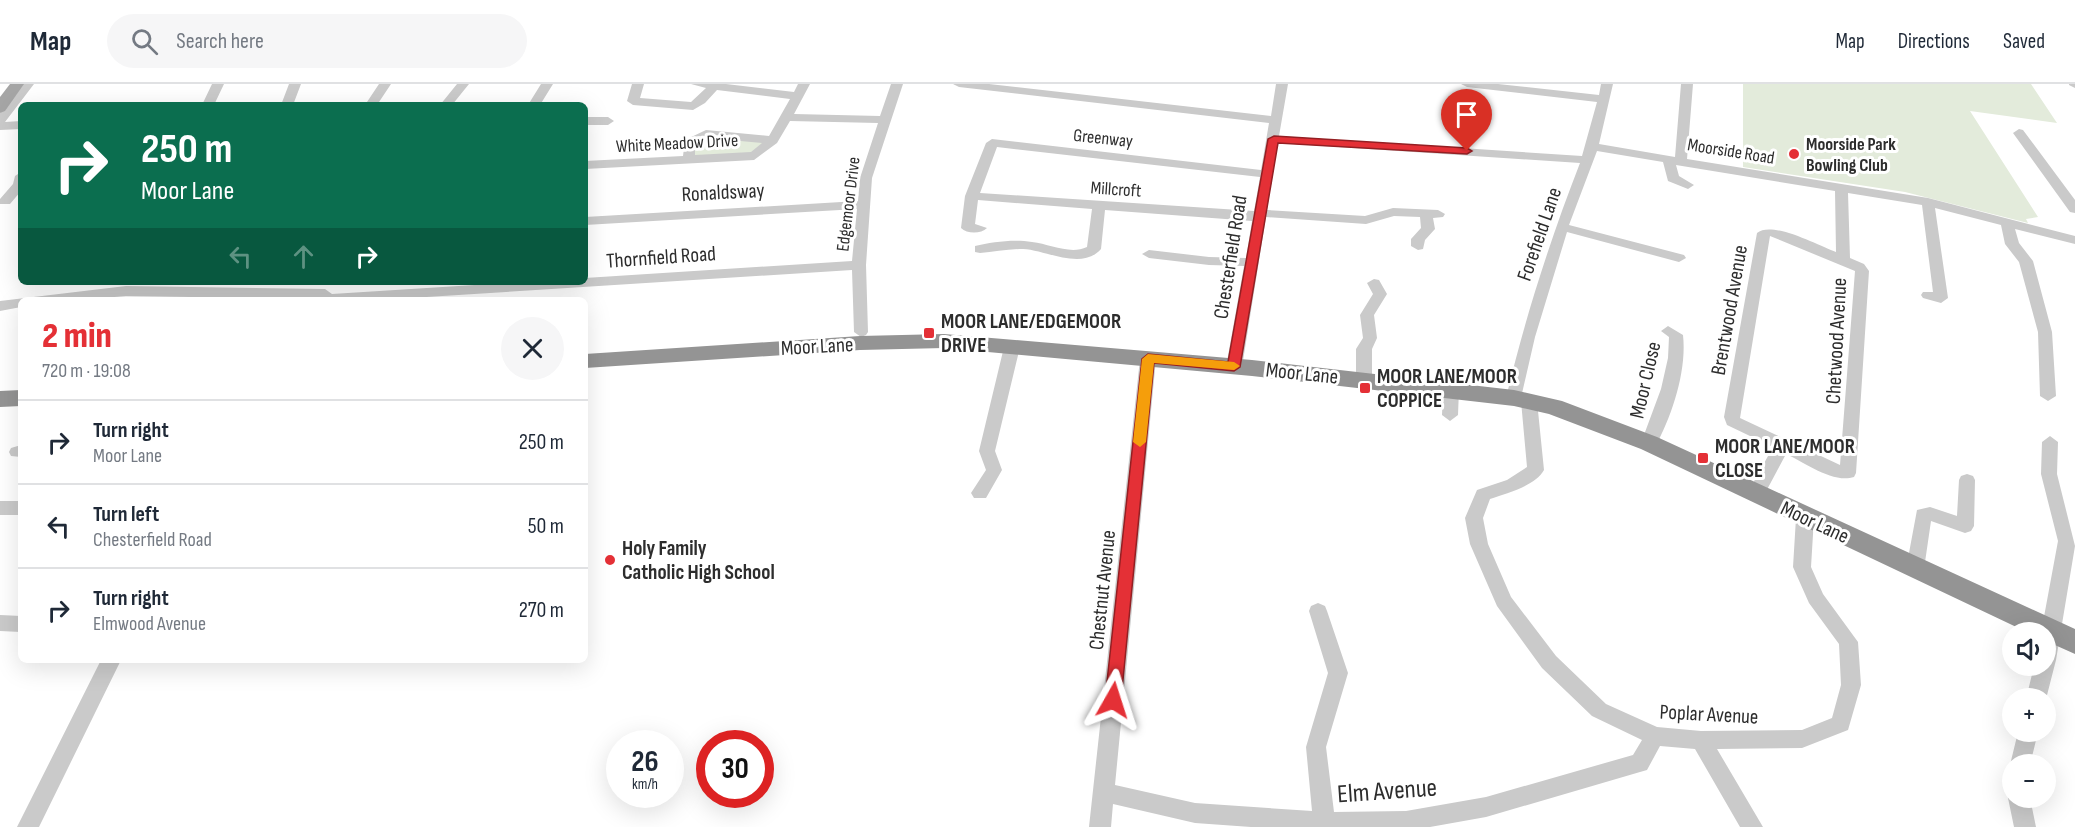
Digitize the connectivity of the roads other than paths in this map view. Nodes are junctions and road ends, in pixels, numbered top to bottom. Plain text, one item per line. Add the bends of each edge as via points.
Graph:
1 (17, 84) edge
2 (28, 84) edge
3 (218, 84) edge
4 (295, 84) edge
5 (385, 84) edge
6 (463, 84) edge
7 (547, 84) edge
8 (638, 84) edge
9 (697, 84) edge
10 (804, 84) edge
11 (897, 84) edge
12 (959, 84) edge
13 (1282, 84) edge
14 (1467, 84) edge
15 (1607, 84) edge
16 (1687, 84) edge
17 (714, 86) junction
18 (798, 96) junction
19 (1603, 99) junction
20 (209, 102) edge
21 (288, 102) edge
22 (373, 102) edge
23 (448, 102) edge
24 (536, 102) edge
25 (0, 108) edge
26 (788, 117) junction
27 (885, 120) junction
28 (1276, 120) junction
29 (0, 121) edge
30 (588, 121) edge
31 (608, 121) dead end
32 (18, 125) edge
33 (0, 126) edge
34 (2019, 133) dead end
35 (1274, 139) junction
36 (773, 140) junction
37 (1589, 154) junction
38 (688, 159) junction
39 (1675, 160) junction
40 (588, 165) edge
41 (1266, 174) junction
42 (1688, 185) dead end
43 (18, 186) edge
44 (1841, 186) junction
45 (972, 196) junction
46 (18, 201) edge
47 (3, 202) edge
48 (1928, 202) junction
49 (863, 205) junction
50 (1099, 206) junction
51 (2075, 209) edge
52 (1258, 215) junction
53 (588, 220) edge
54 (2007, 222) junction
55 (1562, 227) junction
56 (980, 228) dead end
57 (2075, 240) edge
58 (1419, 246) dead end
59 (978, 250) dead end
60 (1145, 253) dead end
61 (1679, 258) dead end
62 (1842, 260) junction
63 (1251, 262) junction
64 (859, 265) junction
65 (588, 280) edge
66 (1374, 283) dead end
67 (491, 285) edge
68 (325, 294) edge
69 (1928, 295) dead end
70 (56, 297) edge
71 (18, 303) edge
72 (0, 306) edge
73 (1668, 331) dead end
74 (861, 332) dead end
75 (1012, 347) junction
76 (1148, 359) junction
77 (588, 361) edge
78 (1234, 367) junction
79 (1364, 380) junction
80 (1450, 389) junction
81 (2048, 396) dead end
82 (18, 398) edge
83 (0, 399) edge
84 (1521, 399) junction
85 (1450, 416) dead end
86 (2050, 442) dead end
87 (1649, 443) junction
88 (1782, 446) junction
89 (1967, 480) dead end
90 (980, 493) dead end
91 (1756, 494) junction
92 (0, 508) edge
93 (18, 508) edge
94 (1805, 518) junction
95 (1916, 569) junction
96 (1318, 612) dead end
97 (0, 622) edge
98 (2031, 622) edge
99 (2055, 622) edge
100 (18, 624) edge
101 (2056, 633) edge
102 (2075, 642) edge
103 (110, 663) edge
104 (1654, 736) junction
105 (1701, 740) junction
106 (1104, 792) junction
107 (2021, 808) edge
108 (1324, 822) junction
109 (28, 827) edge
110 (1100, 827) edge
111 (1752, 827) edge
112 (2025, 827) edge

1 - 25 main road
2 - 29 street
3 - 20 street
4 - 21 street
5 - 22 street
6 - 23 street
7 - 24 street
8 - 17 street via 633,101 687,106 701,101
9 - 17 street
10 - 18 street, White Meadow Drive
11 - 27 street, Edgemoor Drive
12 - 28 street
13 - 28 street, Chesterfield Road
14 - 19 street
15 - 19 street, Forefield Lane
16 - 39 street
17 - 18 street
18 - 26 street, White Meadow Drive
19 - 37 street, Forefield Lane
26 - 27 street
26 - 36 street, White Meadow Drive
27 - 49 street, Edgemoor Drive via 873,153
28 - 35 street, Chesterfield Road
30 - 31 street
32 - 33 street
34 - 51 street
35 - 37 street, Moorside Road
35 - 41 street, Chesterfield Road
36 - 38 street, White Meadow Drive via 750,158
36 - 38 street via 702,135 689,143
37 - 39 street, Moorside Road
37 - 55 street, Forefield Lane
38 - 40 street, White Meadow Drive
39 - 42 street via 1673,178
39 - 44 street, Moorside Road
41 - 45 street, Greenway via 992,143
41 - 52 street, Chesterfield Road
43 - 47 street
44 - 48 street, Moorside Road
44 - 62 street
45 - 50 street, Millcroft
45 - 56 street via 968,228
46 - 47 street
48 - 54 street, Moorside Road
48 - 69 street via 1941,298
49 - 53 street, Ronaldsway
49 - 64 street, Edgemoor Drive
50 - 52 street, Millcroft
50 - 59 street via 1089,236 1094,249 1082,254 1024,245
52 - 58 street, Millcroft via 1366,220 1393,212 1432,214 1428,229 1418,239
52 - 63 street, Chesterfield Road
54 - 57 street, Moorside Road
54 - 81 street via 2012,244 2026,261 2045,332
55 - 61 street
55 - 84 street, Forefield Lane via 1519,366
60 - 63 street
62 - 88 street, Chetwood Avenue via 1862,271 1850,470 1842,473
62 - 88 street, Brentwood Avenue via 1779,234 1764,233 1732,417 1738,426
63 - 78 street, Chesterfield Road
64 - 65 street, Thornfield Road
64 - 74 street, Edgemoor Drive
66 - 79 street via 1380,294 1367,315 1370,338 1364,349
67 - 68 street, Thornfield Road
68 - 70 street, Thornfield Road via 126,291
71 - 72 street
73 - 87 street, Moor Close via 1678,341 1661,420
75 - 76 highway, Moor Lane
75 - 77 highway, Moor Lane via 944,341 860,343
75 - 90 street via 987,451 994,470
76 - 78 highway, Moor Lane
76 - 106 street, Chestnut Avenue
78 - 79 highway, Moor Lane
79 - 80 highway, Moor Lane
80 - 84 highway, Moor Lane
80 - 85 street
82 - 83 highway
84 - 87 highway, Moor Lane
84 - 104 street, Poplar Avenue via 1536,470 1483,495 1474,518 1479,544 1504,601 1549,662 1599,710
86 - 99 street via 2049,474 2067,541
87 - 91 highway, Moor Lane
88 - 91 street
89 - 95 street via 1965,526 1923,515
91 - 94 highway, Moor Lane
92 - 93 street
94 - 95 highway, Moor Lane
94 - 105 street, Poplar Avenue via 1802,567 1816,598 1848,642 1851,685 1841,724 1802,739
95 - 98 highway, Moor Lane
96 - 108 street via 1338,673 1316,747
97 - 100 street
101 - 102 highway, Moor Lane
103 - 109 street
104 - 105 street, Poplar Avenue
104 - 108 street, Elm Avenue via 1640,763 1486,807 1406,821
105 - 111 street
106 - 108 street, Elm Avenue via 1195,813
106 - 110 street, Chestnut Avenue
107 - 112 street

